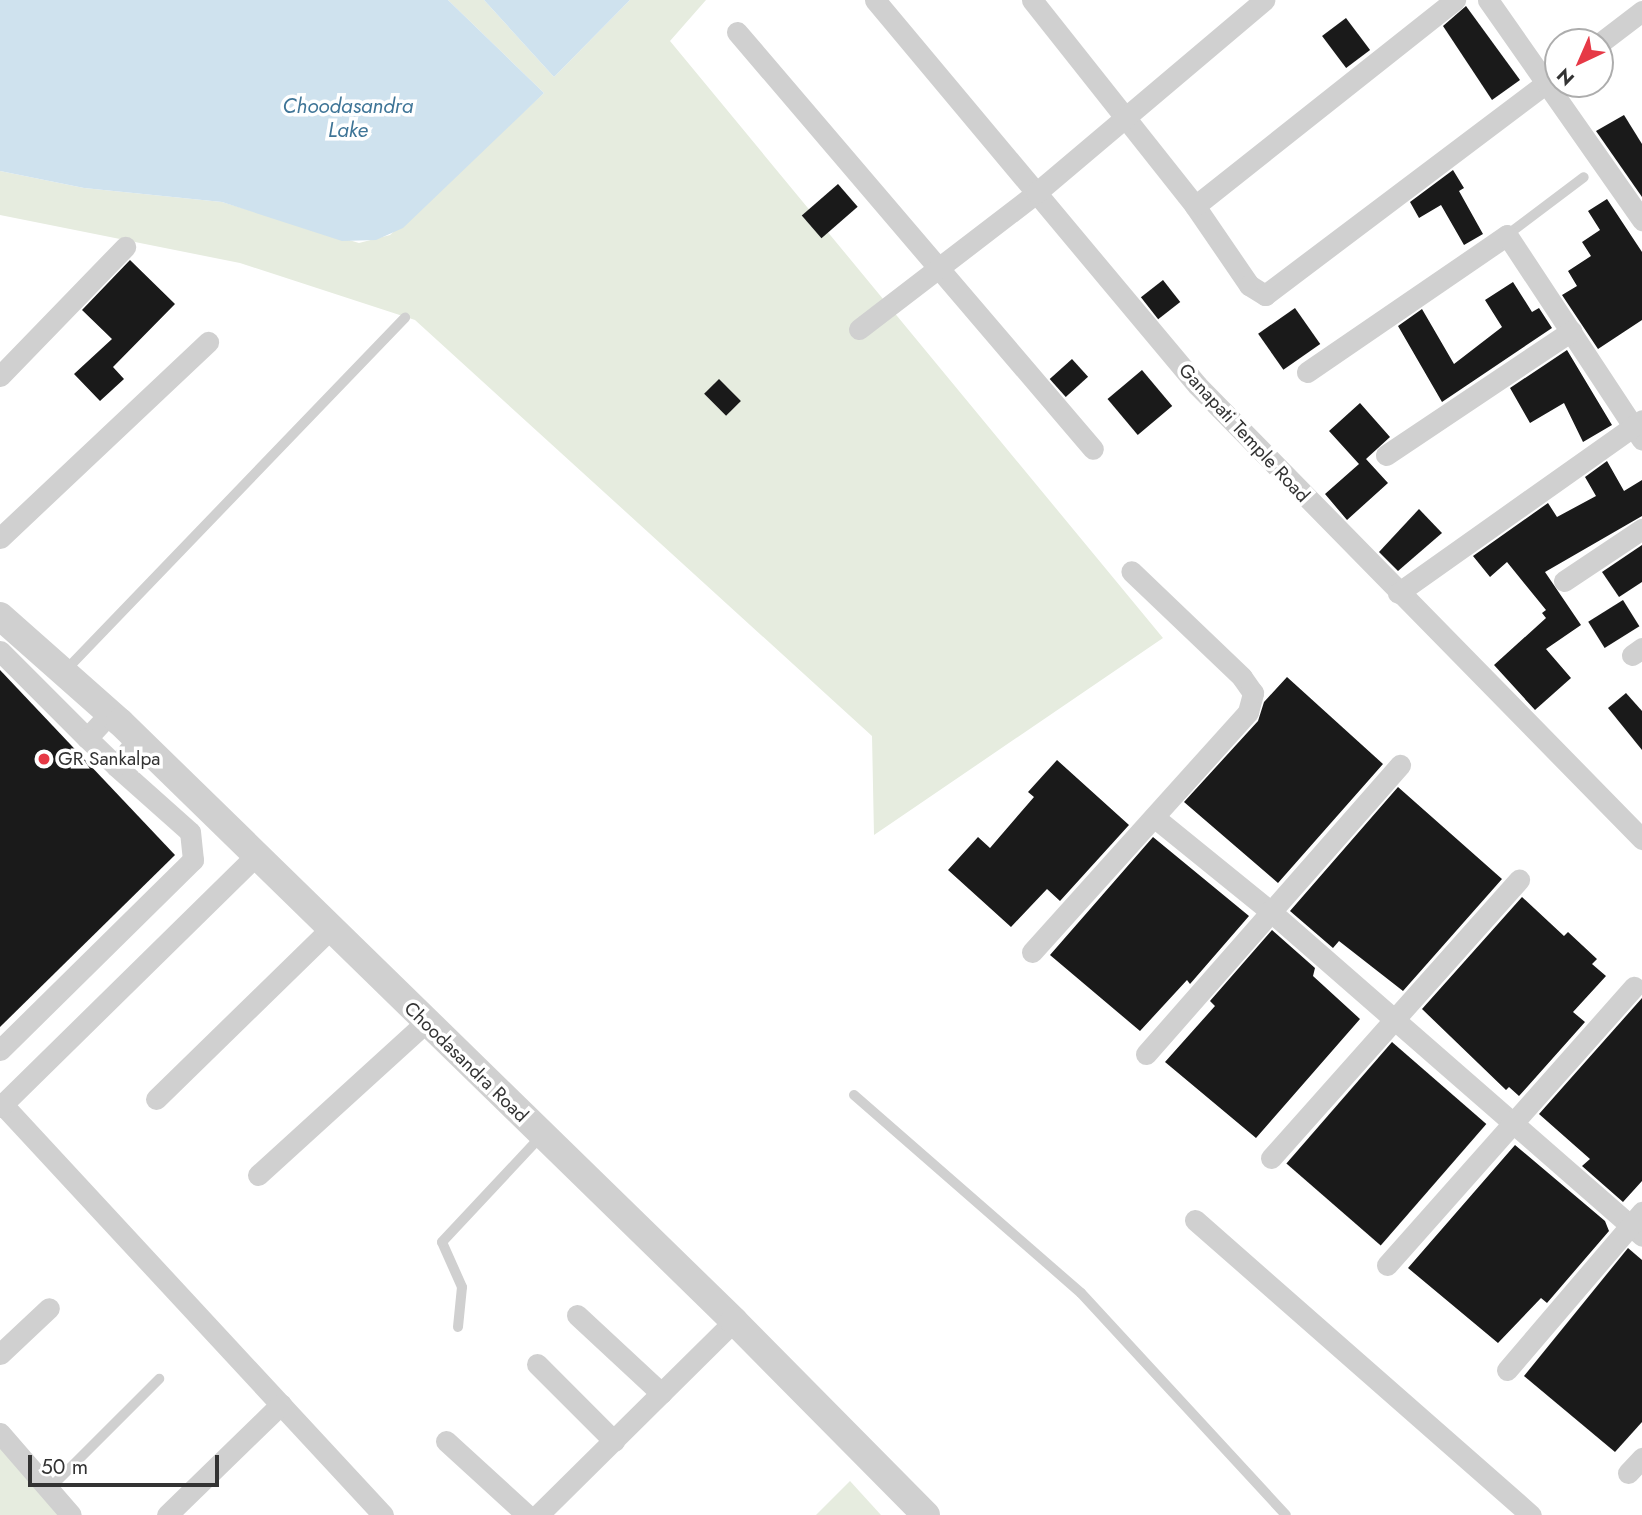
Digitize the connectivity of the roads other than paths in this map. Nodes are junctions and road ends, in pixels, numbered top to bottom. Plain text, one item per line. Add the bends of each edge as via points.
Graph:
1 (875, 0) edge
2 (1032, 0) edge
3 (1264, 0) edge
4 (1455, 0) edge
5 (1488, 0) edge
6 (1642, 10) edge
7 (737, 32) dead end
8 (1614, 32) edge
9 (1544, 67) edge
10 (1544, 85) edge
11 (1566, 98) edge
12 (1124, 116) junction
13 (1584, 177) dead end
14 (1036, 192) junction
15 (1195, 206) junction
16 (1642, 220) edge
17 (1507, 235) junction
18 (125, 247) dead end
19 (939, 267) junction
20 (405, 318) dead end
21 (859, 329) dead end
22 (1571, 331) junction
23 (208, 342) dead end
24 (1307, 372) dead end
25 (0, 376) edge
26 (1639, 429) edge
27 (1093, 449) dead end
28 (1386, 455) dead end
29 (1642, 529) edge
30 (0, 538) edge
31 (1131, 572) dead end
32 (1564, 580) dead end
33 (1398, 593) junction
34 (0, 616) edge
35 (0, 650) edge
36 (64, 672) junction
37 (110, 713) junction
38 (87, 738) junction
39 (137, 740) junction
40 (1399, 765) dead end
41 (116, 766) junction
42 (1154, 817) junction
43 (1642, 839) edge
44 (254, 857) junction
45 (1519, 880) dead end
46 (1270, 911) junction
47 (329, 930) junction
48 (1032, 952) dead end
49 (1634, 987) dead end
50 (1396, 1020) junction
51 (425, 1023) junction
52 (0, 1050) edge
53 (1146, 1054) dead end
54 (854, 1095) dead end
55 (156, 1099) dead end
56 (1, 1106) edge
57 (1514, 1124) junction
58 (542, 1135) junction
59 (1271, 1158) dead end
60 (258, 1175) dead end
61 (1195, 1220) dead end
62 (1638, 1225) edge
63 (1387, 1265) dead end
64 (50, 1308) dead end
65 (577, 1315) dead end
66 (734, 1321) junction
67 (458, 1327) dead end
68 (0, 1354) edge
69 (537, 1364) dead end
70 (1507, 1370) dead end
71 (159, 1379) dead end
72 (661, 1393) junction
73 (281, 1404) junction
74 (0, 1433) edge
75 (446, 1441) dead end
76 (614, 1441) junction
77 (48, 1489) junction
78 (71, 1515) edge
79 (167, 1515) edge
80 (383, 1515) edge
81 (527, 1515) edge
82 (538, 1515) edge
83 (926, 1515) edge
84 (1286, 1515) edge
85 (1531, 1515) edge

1 - 14 street, Ganapati Temple Road
2 - 12 street
3 - 12 street
4 - 15 street
5 - 9 street
6 - 8 street
7 - 19 street
10 - 15 street via 1265,295 1250,285
11 - 16 street
12 - 14 street
12 - 15 street
13 - 17 lane
14 - 19 street
14 - 33 street, Ganapati Temple Road via 1197,385
17 - 22 street
17 - 24 street
18 - 25 street
19 - 21 street
19 - 27 street
20 - 36 lane
22 - 26 street
22 - 28 street
23 - 30 street
26 - 33 street
29 - 32 street
31 - 42 street via 1242,677 1253,693 1248,712
33 - 43 street, Ganapati Temple Road
34 - 36 street, Choodasandra Road
35 - 38 street
36 - 37 street, Choodasandra Road
37 - 38 street
37 - 39 street, Choodasandra Road
38 - 41 street
39 - 41 street
39 - 44 street, Choodasandra Road
40 - 46 street
41 - 52 street via 190,832 193,860
42 - 46 street
42 - 48 street
44 - 47 street, Choodasandra Road
44 - 56 street
45 - 50 street
46 - 50 street
46 - 53 street
47 - 51 street, Choodasandra Road
47 - 55 street
49 - 57 street
50 - 57 street
50 - 59 street
51 - 58 street, Choodasandra Road
51 - 60 street
54 - 84 lane via 1081,1293
56 - 73 street
57 - 62 street
57 - 63 street
58 - 66 street, Choodasandra Road
58 - 67 lane via 442,1242 463,1287
61 - 85 street
62 - 70 street
64 - 68 street
65 - 72 street
66 - 72 street
66 - 83 street, Choodasandra Road
69 - 76 street
71 - 77 lane
72 - 76 street
73 - 79 street
73 - 80 street
74 - 77 street
75 - 81 street
76 - 82 street
77 - 78 street

